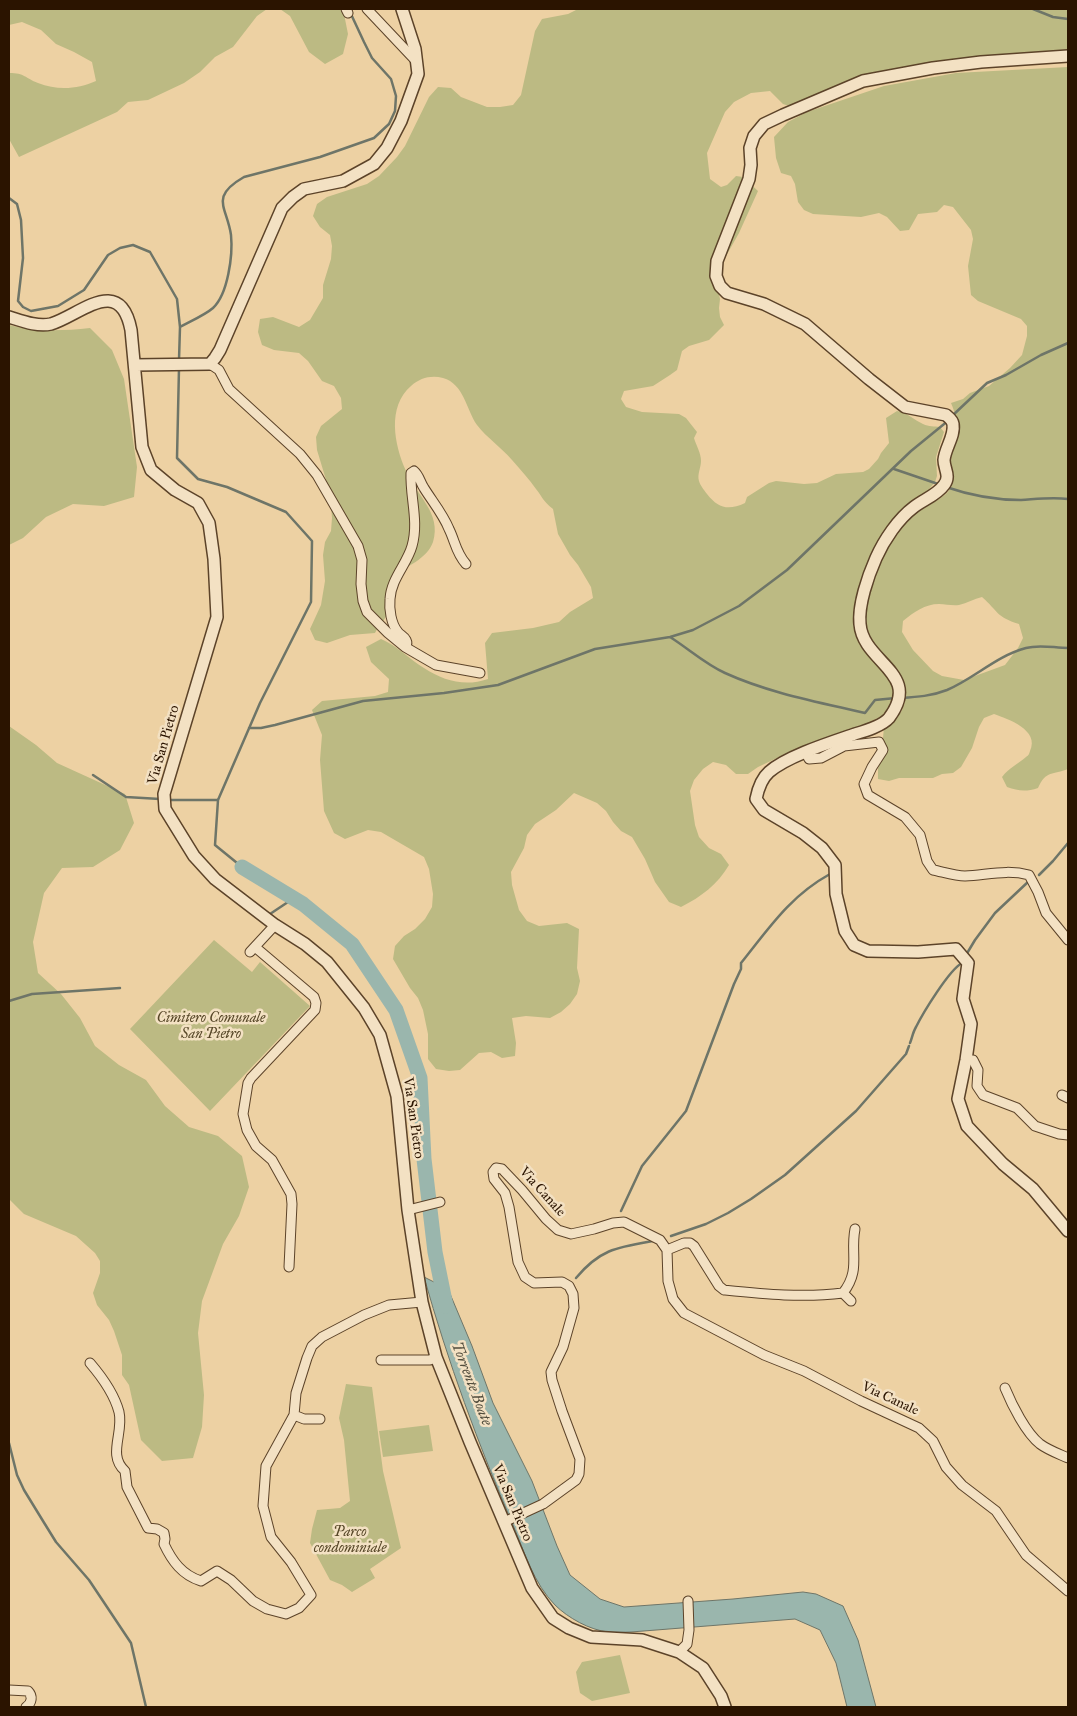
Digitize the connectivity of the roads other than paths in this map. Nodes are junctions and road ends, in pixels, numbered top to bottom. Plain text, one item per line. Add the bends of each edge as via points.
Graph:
1 (367, 9) edge
2 (402, 9) edge
3 (1068, 56) edge
4 (417, 62) junction
5 (9, 317) edge
6 (210, 364) junction
7 (134, 365) junction
8 (466, 564) dead end
9 (405, 647) junction
10 (480, 673) dead end
11 (806, 753) junction
12 (275, 925) junction
13 (1068, 940) edge
14 (966, 1060) junction
15 (1068, 1135) edge
16 (437, 1203) dead end
17 (408, 1210) junction
18 (855, 1228) dead end
19 (1068, 1231) edge
20 (667, 1250) junction
21 (289, 1267) dead end
22 (843, 1293) junction
23 (851, 1301) dead end
24 (422, 1302) junction
25 (436, 1357) junction
26 (381, 1360) dead end
27 (90, 1363) dead end
28 (1005, 1388) dead end
29 (294, 1415) junction
30 (320, 1419) dead end
31 (1068, 1458) edge
32 (506, 1521) junction
33 (1068, 1591) edge
34 (688, 1601) dead end
35 (679, 1652) junction
36 (9, 1690) edge
37 (26, 1707) edge
38 (725, 1707) edge

1 - 4 street
2 - 4 street via 416,49
3 - 11 street via 981,62 863,81 764,124 754,136 750,148 749,179 717,261 716,276 720,286 727,293 764,304 805,324 906,407 946,415 952,423 944,462 948,476 946,483 941,490 912,508 895,526 876,558 861,602 860,624 864,640 900,688 898,704 887,720
4 - 6 street via 418,74 401,120 388,148 374,164 343,181 304,189 282,208 220,350
5 - 7 street, Via San Pietro via 33,324 49,324 89,305 105,301 115,303 129,321
6 - 7 street
6 - 9 street via 219,370 229,389 300,454 317,475 358,546 367,612
7 - 12 street, Via San Pietro via 142,447 151,470 198,504 209,523 214,559 217,617 164,794 165,809 194,856 216,879
8 - 9 street via 455,547 450,529 417,474 414,471 410,473 416,527 412,548 392,585 390,599 393,623 397,632 406,638
9 - 10 street via 436,665
11 - 13 street via 809,759 820,758 844,746 879,742 883,750 864,784 868,795 905,817 920,835 933,870 963,876 1002,872 1029,875 1046,913
11 - 14 street via 768,773 758,786 756,799 764,810 822,848 835,865 836,894 845,931 854,945 868,951 956,949 968,963 963,999 971,1024
12 - 17 street, Via San Pietro via 326,962 364,1008 380,1035 397,1096
12 - 21 street via 253,950 314,997 315,1010 251,1078 243,1114 256,1146 272,1160 291,1194
14 - 15 street via 973,1060 978,1070 977,1086 983,1095 1018,1108 1035,1126
14 - 19 street via 958,1100 967,1126 1003,1164 1033,1189
16 - 17 street
17 - 24 street, Via San Pietro
18 - 22 street via 855,1270
20 - 22 street via 690,1243 724,1290 783,1296
20 - 32 street, Via Canale via 660,1240 624,1222 571,1234 558,1230 502,1169 496,1168 493,1172 494,1179 505,1193 518,1262 525,1277 534,1283 562,1282 573,1294 574,1308 563,1347 551,1372 580,1459 576,1480 543,1504
20 - 33 street, Via Canale via 668,1281 673,1299 684,1313 918,1428 933,1441 946,1468 996,1511 1026,1555
22 - 23 street
24 - 25 street, Via San Pietro
24 - 29 street via 388,1304 322,1337 312,1346 307,1358 296,1393
25 - 26 street via 430,1360
25 - 32 street, Via San Pietro
27 - 29 street via 106,1382 120,1413 116,1452 118,1465 126,1471 127,1487 148,1528 164,1533 164,1544 172,1562 201,1581 217,1571 267,1610 286,1614 299,1608 310,1595 291,1562 271,1537 263,1506 266,1466
28 - 31 street via 1013,1408 1035,1439
29 - 30 street
32 - 35 street, Via San Pietro via 532,1588 559,1624 591,1637 642,1640
34 - 35 street via 687,1644
35 - 38 street, Via San Pietro via 703,1668
36 - 37 street via 31,1694

